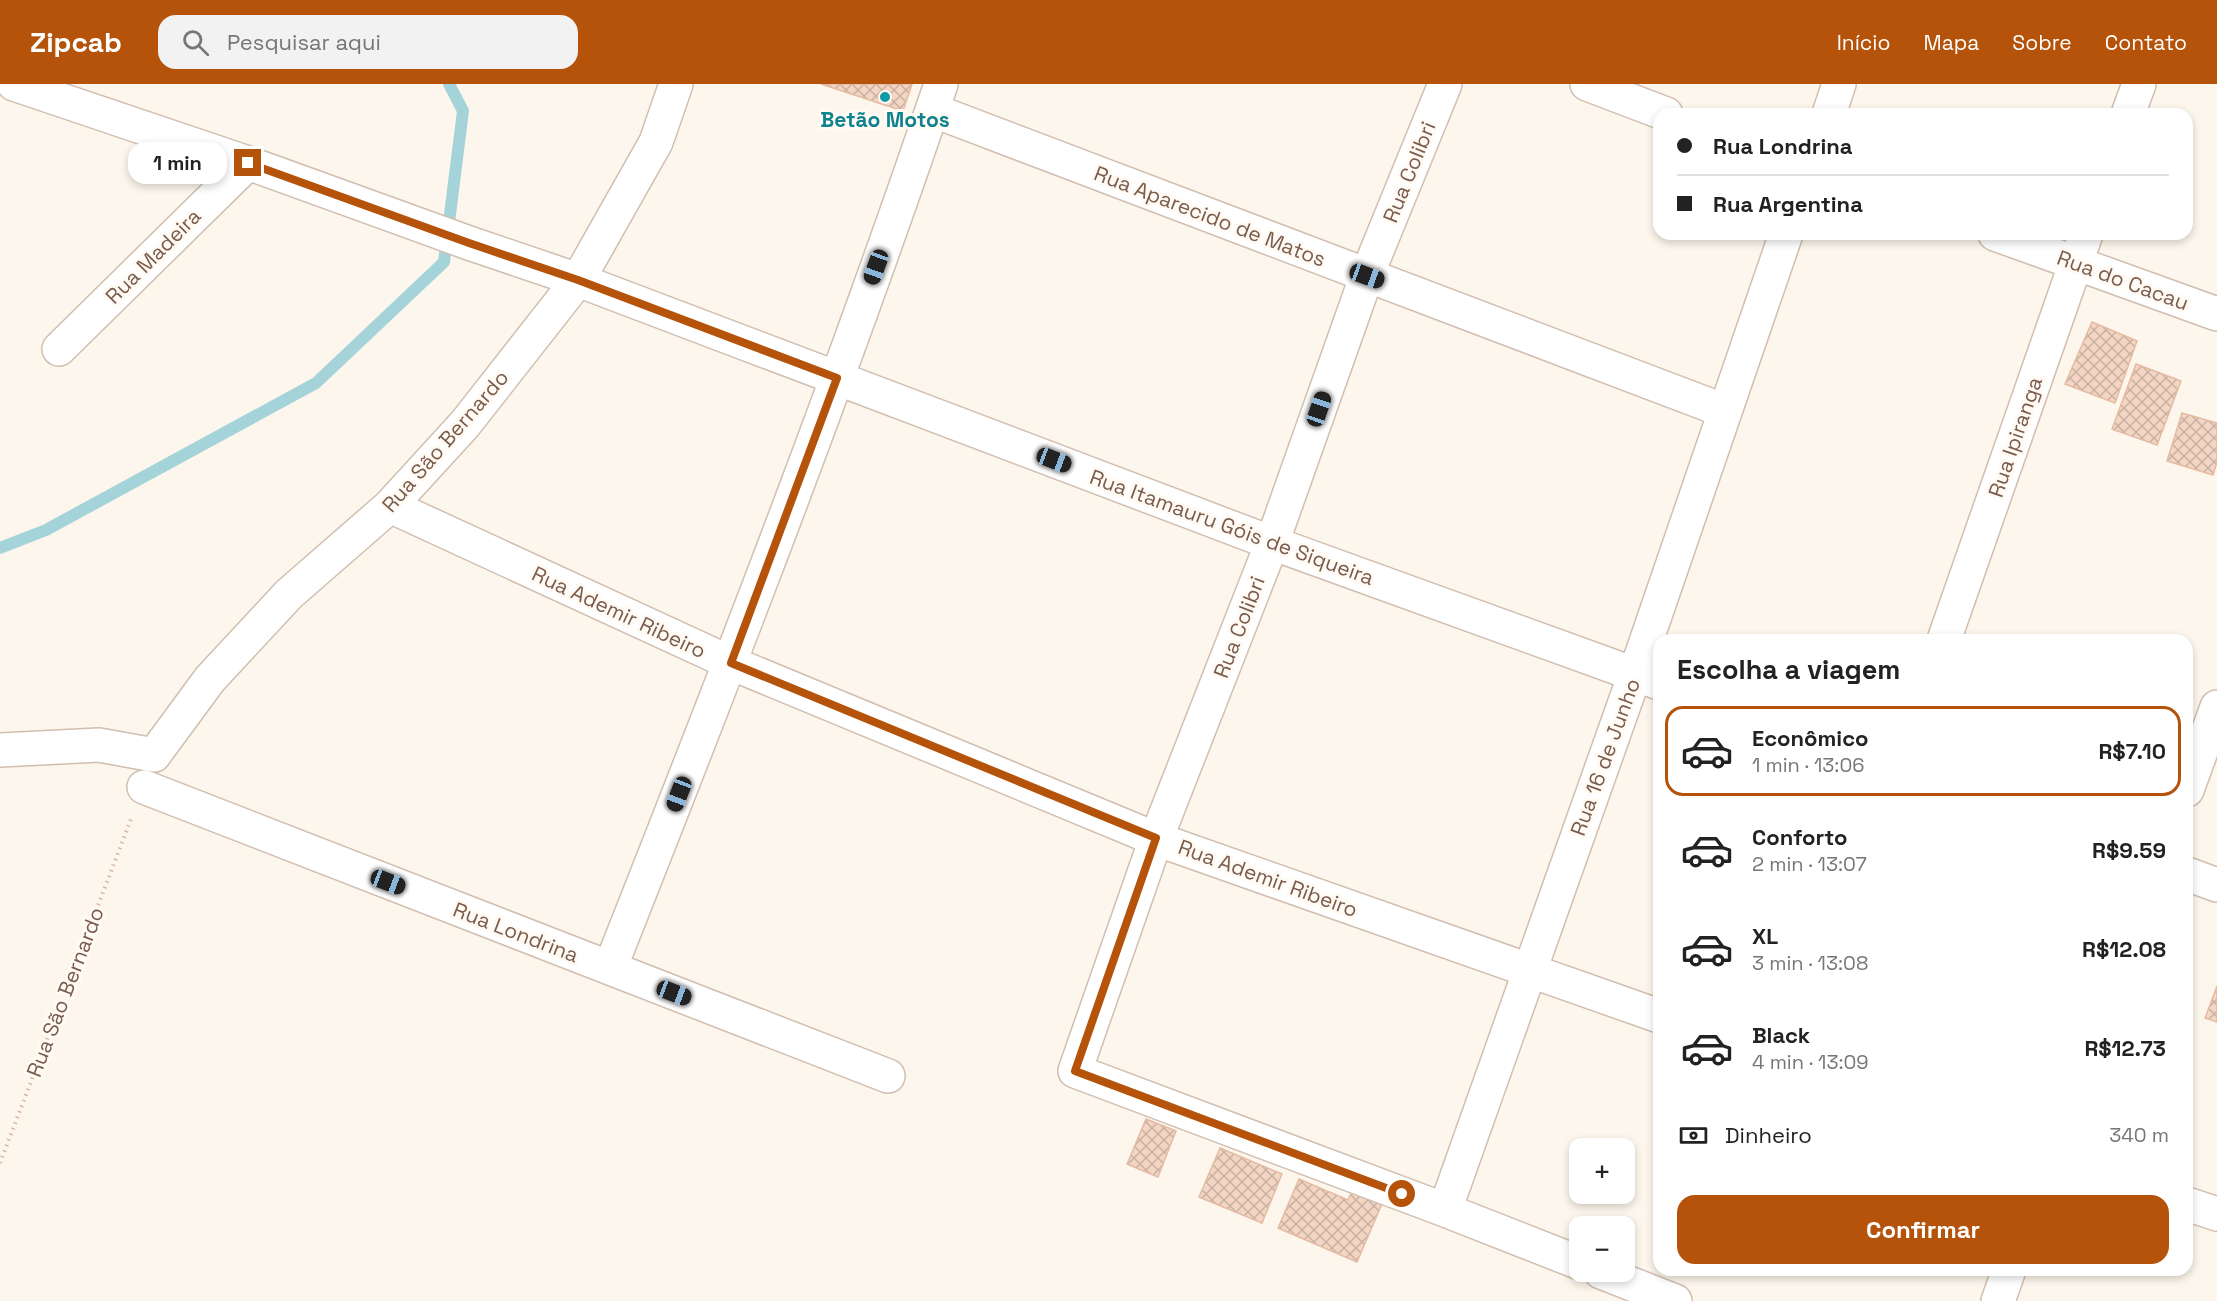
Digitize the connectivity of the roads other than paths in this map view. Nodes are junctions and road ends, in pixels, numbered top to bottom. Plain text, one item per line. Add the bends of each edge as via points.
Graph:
1 (14, 84) edge
2 (676, 84) edge
3 (1445, 84) edge
4 (1587, 84) edge
5 (1839, 84) edge
6 (2139, 84) edge
7 (936, 97) edge
8 (1830, 108) edge
9 (2130, 108) edge
10 (1653, 109) edge
11 (248, 163) junction
12 (1784, 240) edge
13 (2032, 240) edge
14 (2081, 248) edge
15 (1367, 276) junction
16 (578, 280) junction
17 (2217, 314) edge
18 (59, 349) dead end
19 (837, 378) junction
20 (1725, 411) junction
21 (390, 506) junction
22 (1272, 543) junction
23 (1660, 634) edge
24 (1946, 634) edge
25 (1653, 657) edge
26 (731, 663) junction
27 (1647, 678) edge
28 (2217, 707) edge
29 (0, 750) edge
30 (2193, 773) edge
31 (144, 787) dead end
32 (1156, 838) junction
33 (2193, 876) edge
34 (2217, 885) edge
35 (610, 968) junction
36 (1528, 971) junction
37 (1653, 1014) edge
38 (888, 1076) dead end
39 (2193, 1206) edge
40 (1445, 1210) junction
41 (2217, 1214) edge
42 (1569, 1259) edge
43 (2007, 1276) edge
44 (1627, 1282) edge
45 (1675, 1301) edge
46 (1998, 1301) edge

1 - 11 street, Rua Itamauru Góis de Siqueira
2 - 16 street, Rua São Bernardo via 656,142
3 - 15 street, Rua Colibri
4 - 10 street
5 - 8 street
6 - 9 street
7 - 15 street, Rua Aparecido de Matos
7 - 19 street
11 - 16 street, Rua Itamauru Góis de Siqueira
11 - 18 street, Rua Madeira
12 - 20 street, Rua 16 de Junho
13 - 14 street, Rua do Cacau
14 - 17 street, Rua do Cacau
14 - 24 street, Rua Ipiranga
15 - 20 street, Rua Aparecido de Matos
15 - 22 street, Rua Colibri
16 - 19 street, Rua Itamauru Góis de Siqueira
16 - 21 street, Rua São Bernardo via 465,424
19 - 22 street, Rua Itamauru Góis de Siqueira
19 - 26 street
20 - 23 street, Rua 16 de Junho
21 - 26 street, Rua Ademir Ribeiro
21 - 29 street, Rua São Bernardo via 289,594 210,679 154,755 99,745
22 - 27 street, Rua Itamauru Góis de Siqueira
22 - 32 street, Rua Colibri
25 - 27 street, Rua 16 de Junho
26 - 32 street, Rua Ademir Ribeiro
26 - 35 street
27 - 36 street, Rua 16 de Junho
28 - 30 street
31 - 35 street, Rua Londrina
32 - 36 street, Rua Ademir Ribeiro
32 - 40 street, Rua Colibri via 1075,1071
33 - 34 street
35 - 38 street, Rua Londrina
36 - 37 street, Rua Ademir Ribeiro
36 - 40 street, Rua 16 de Junho
39 - 41 street
40 - 42 street
43 - 46 street
44 - 45 street

